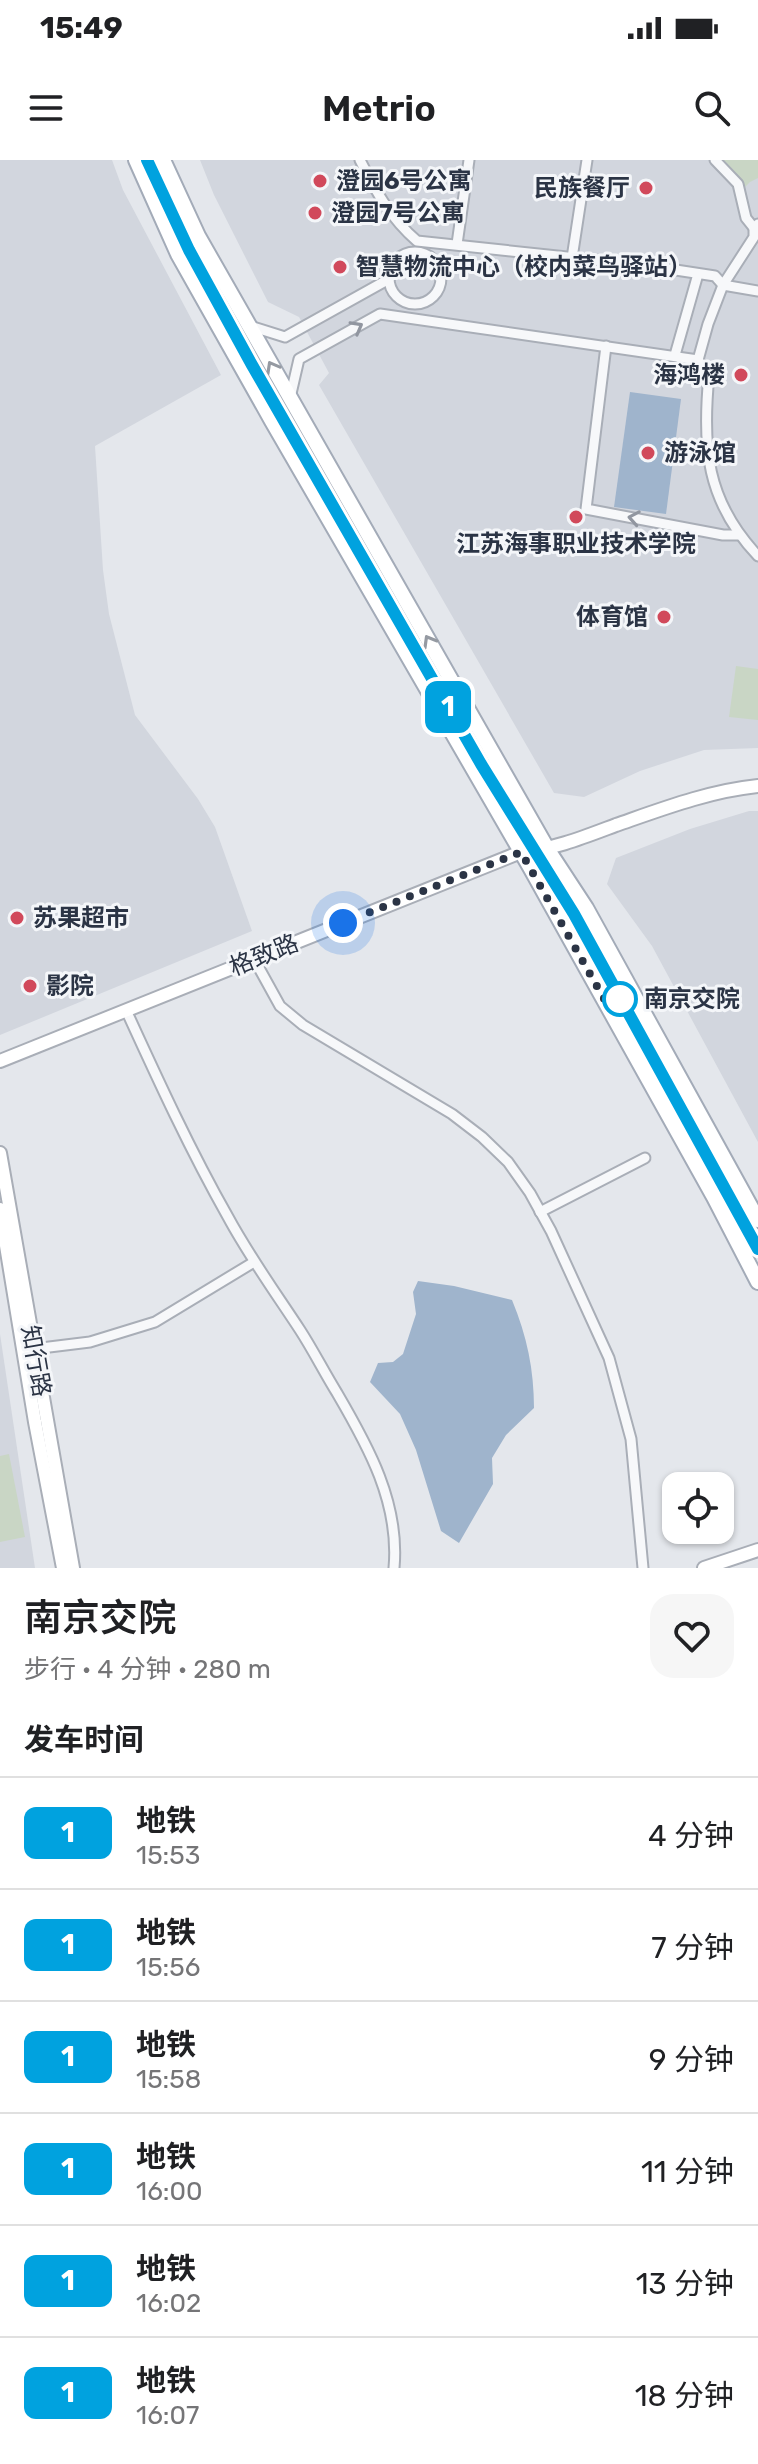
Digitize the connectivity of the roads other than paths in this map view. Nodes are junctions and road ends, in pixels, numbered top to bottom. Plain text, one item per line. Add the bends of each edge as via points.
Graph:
1 (136, 160) edge
2 (163, 160) edge
3 (360, 160) edge
4 (469, 160) edge
5 (587, 160) edge
6 (715, 160) edge
7 (756, 226) edge
8 (417, 241) junction
9 (457, 244) junction
10 (415, 252) junction
11 (572, 258) junction
12 (698, 274) junction
13 (389, 279) junction
14 (723, 285) junction
15 (758, 291) edge
16 (411, 304) junction
17 (409, 319) junction
18 (249, 326) junction
19 (606, 346) junction
20 (675, 355) junction
21 (698, 360) junction
22 (290, 398) junction
23 (738, 535) junction
24 (758, 556) edge
25 (758, 786) edge
26 (548, 850) junction
27 (521, 852) junction
28 (254, 959) junction
29 (126, 1010) junction
30 (0, 1061) edge
31 (0, 1153) edge
32 (645, 1158) dead end
33 (0, 1209) edge
34 (540, 1212) junction
35 (758, 1220) edge
36 (254, 1262) junction
37 (758, 1282) edge
38 (33, 1349) junction
39 (758, 1550) edge
40 (63, 1568) edge
41 (73, 1568) edge
42 (394, 1568) edge
43 (643, 1568) edge
44 (704, 1568) edge

1 - 27 main road via 178,254
2 - 18 main road
3 - 8 street via 376,193
4 - 9 street
5 - 11 street
6 - 7 street via 738,184 746,218
7 - 14 street
8 - 9 street
8 - 10 street
9 - 11 street
10 - 13 street via 399,257
10 - 16 street via 436,262 441,278 435,294
11 - 12 street
12 - 14 street via 715,276
12 - 20 street
13 - 16 street via 396,295
13 - 18 street via 285,337
14 - 15 street
14 - 21 street
16 - 17 street
17 - 19 street
22 -> 17 street via 299,359 380,314
22 -> 18 main road
19 - 20 street
23 -> 19 street via 586,509
20 - 21 street
21 - 23 street via 709,375 705,422 711,469 722,508
26 -> 22 main road
23 - 24 street
25 - 26 street, 格致路 via 665,808
26 - 27 street, 格致路
26 - 35 main road via 586,908
27 - 28 street, 格致路
27 - 37 main road
28 - 29 street, 格致路
28 - 34 street via 280,1006 482,1137 508,1162
29 - 30 street, 格致路
29 - 36 street via 165,1096
31 - 38 street, 知行路
32 - 34 street
33 - 40 street, 知行路
34 - 43 street via 609,1358 631,1439
36 - 38 street via 155,1322 90,1342
36 - 42 street via 369,1448 390,1508
38 - 41 street, 知行路
39 - 44 street

